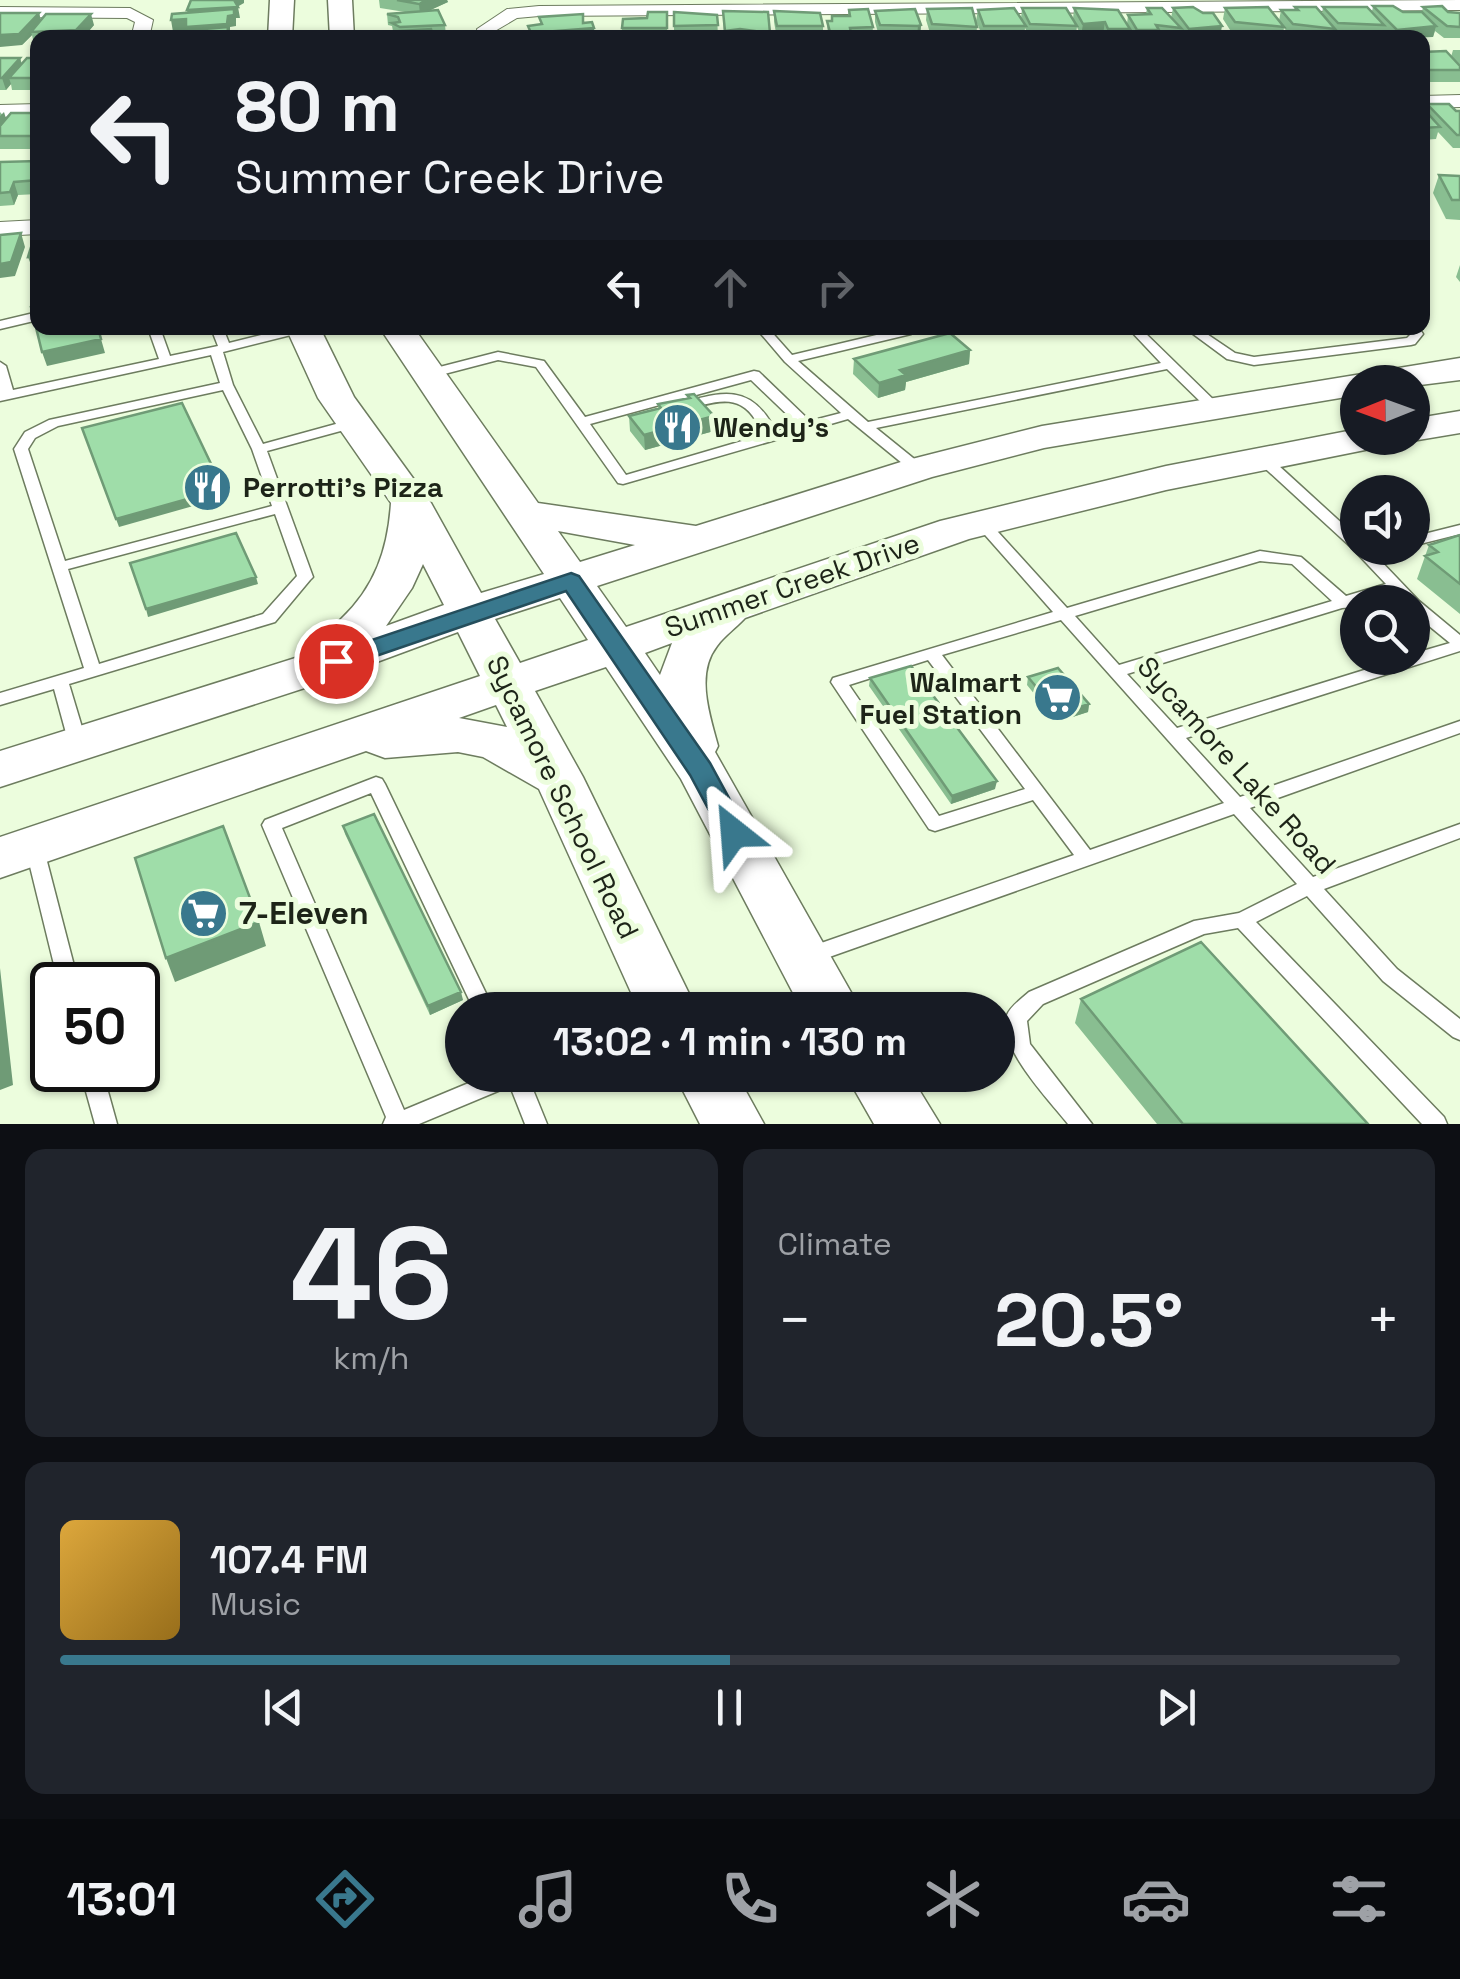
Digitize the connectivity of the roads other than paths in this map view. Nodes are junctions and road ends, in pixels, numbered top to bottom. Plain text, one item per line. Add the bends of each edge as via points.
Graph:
1 (282, 0) edge
2 (340, 0) edge
3 (1460, 5) edge
4 (0, 12) edge
5 (142, 30) edge
6 (280, 30) edge
7 (342, 30) edge
8 (486, 30) edge
9 (1460, 101) edge
10 (1430, 102) edge
11 (30, 110) edge
12 (0, 111) edge
13 (30, 227) edge
14 (0, 229) edge
15 (30, 318) edge
16 (0, 325) edge
17 (157, 335) edge
18 (218, 335) edge
19 (276, 335) edge
20 (306, 335) edge
21 (402, 335) edge
22 (768, 335) edge
23 (890, 335) edge
24 (1141, 335) edge
25 (1200, 335) edge
26 (1416, 335) edge
27 (221, 349) junction
28 (789, 359) junction
29 (166, 361) junction
30 (1170, 364) junction
31 (0, 366) edge
32 (1460, 369) edge
33 (1430, 373) edge
34 (429, 374) junction
35 (227, 385) junction
36 (1340, 387) edge
37 (4, 397) edge
38 (1214, 407) junction
39 (850, 414) junction
40 (603, 417) junction
41 (582, 422) junction
42 (1460, 422) edge
43 (354, 423) junction
44 (806, 426) junction
45 (866, 426) junction
46 (1430, 427) edge
47 (1340, 443) edge
48 (735, 446) junction
49 (259, 448) junction
50 (1261, 457) junction
51 (918, 469) junction
52 (411, 503) junction
53 (279, 509) junction
54 (524, 514) junction
55 (983, 524) junction
56 (1460, 528) edge
57 (727, 530) junction
58 (1340, 530) edge
59 (1430, 537) edge
60 (1375, 565) edge
61 (62, 566) junction
62 (571, 581) junction
63 (1392, 585) edge
64 (1340, 600) edge
65 (740, 601) junction
66 (1340, 605) edge
67 (470, 612) junction
68 (1065, 612) junction
69 (1430, 618) edge
70 (1460, 644) edge
71 (615, 645) junction
72 (932, 653) junction
73 (93, 670) junction
74 (1117, 671) junction
75 (304, 672) junction
76 (60, 681) junction
77 (507, 682) junction
78 (0, 699) edge
79 (1460, 728) edge
80 (1172, 736) junction
81 (78, 744) junction
82 (330, 744) junction
83 (0, 769) edge
84 (701, 770) junction
85 (558, 777) junction
86 (1038, 792) junction
87 (1234, 804) junction
88 (1460, 831) edge
89 (17, 852) edge
90 (1087, 859) junction
91 (1308, 887) junction
92 (1242, 920) junction
93 (802, 958) junction
94 (60, 962) edge
95 (475, 992) edge
96 (653, 992) edge
97 (822, 992) edge
98 (1456, 1023) edge
99 (98, 1092) edge
100 (473, 1092) edge
101 (522, 1092) edge
102 (715, 1092) edge
103 (887, 1092) edge
104 (397, 1123) edge
105 (106, 1124) edge
106 (536, 1124) edge
107 (733, 1124) edge
108 (909, 1124) edge
109 (1081, 1124) edge
110 (1436, 1124) edge

1 - 6 main road
2 - 7 main road
3 - 8 street via 539,11 500,18
4 - 5 street via 130,13 144,20
9 - 10 street
11 - 12 street
13 - 14 street
15 - 16 lane
17 - 29 lane
18 - 27 lane
19 - 27 lane
20 - 43 main road, Sycamore School Road
21 - 34 main road
22 - 28 lane
23 - 28 lane
24 - 30 lane
25 - 26 lane via 1231,356 1254,361
27 - 29 lane
27 - 35 lane
28 - 39 lane
29 - 37 lane
30 - 38 lane
30 - 45 lane
31 - 37 lane
32 - 33 main road
34 - 41 lane via 498,356 540,364
34 - 54 main road
35 - 49 lane
35 - 61 lane via 54,423 30,435 21,449
36 - 38 main road
38 - 50 main road
38 - 51 main road via 1042,437
39 - 44 lane
39 - 45 lane
40 - 41 lane
40 - 44 lane via 754,375
40 - 48 lane via 644,416 729,395 746,400 763,421 758,433
41 - 48 lane via 624,480
42 - 46 main road
43 - 49 lane
43 - 52 main road, Sycamore School Road
44 - 48 lane
45 - 51 lane
47 - 50 main road, Summer Creek Drive
49 - 53 lane
50 - 55 main road, Summer Creek Drive
50 - 58 lane
51 - 57 main road
52 - 67 main road, Sycamore School Road
52 - 75 main road via 406,558 393,586 374,614
53 - 61 lane
53 - 73 lane via 304,577 269,618
54 - 57 main road via 646,533
54 - 62 main road
55 - 65 main road, Summer Creek Drive
55 - 68 lane, Sycamore Lake Road
56 - 59 lane
57 - 62 main road
60 - 63 lane
61 - 73 lane
62 - 67 main road
62 - 71 main road
64 - 68 lane via 1296,560 1260,556
65 - 71 main road, Summer Creek Drive
65 - 84 main road via 704,628 679,681
66 - 74 lane
67 - 75 main road
67 - 77 main road, Sycamore School Road
68 - 72 lane
68 - 74 lane, Sycamore Lake Road
69 - 70 lane
70 - 80 lane
71 - 77 main road, Summer Creek Drive
71 - 84 main road
72 - 86 lane
72 - 86 lane via 839,682 935,824
73 - 76 lane
74 - 80 lane, Sycamore Lake Road
75 - 81 main road
76 - 78 lane
76 - 81 lane
77 - 82 main road, Summer Creek Drive
77 - 85 main road, Sycamore School Road
79 - 87 lane
80 - 87 lane, Sycamore Lake Road
81 - 83 main road
82 - 85 main road via 458,735 496,741
82 - 89 main road, Summer Creek Drive
84 - 93 main road
85 - 96 main road, Sycamore School Road
86 - 90 lane
87 - 90 lane
87 - 91 lane, Sycamore Lake Road
88 - 91 lane
89 - 94 lane
90 - 93 lane
91 - 92 lane
91 - 98 lane, Sycamore Lake Road via 1390,975
92 - 109 lane via 1200,926 1036,998 1016,1018 1020,1047
92 - 110 lane
93 - 97 main road
95 - 104 lane via 376,784 271,825
99 - 105 lane
100 - 104 lane
101 - 106 lane
102 - 107 main road
103 - 108 main road

